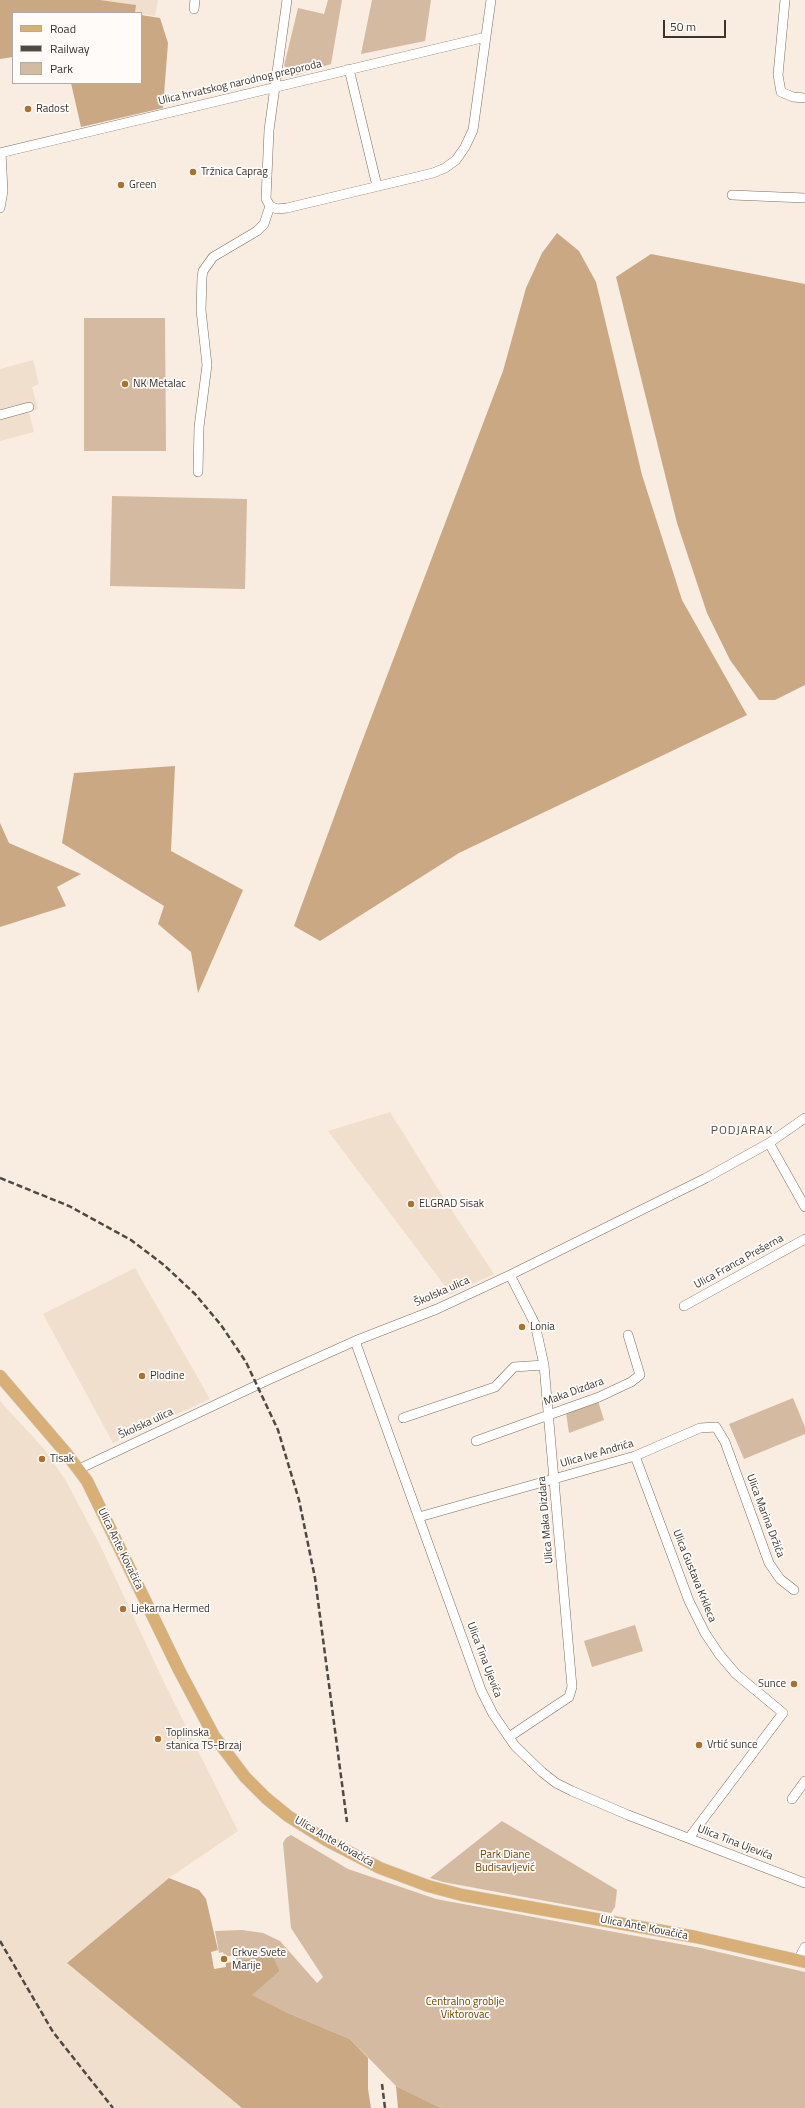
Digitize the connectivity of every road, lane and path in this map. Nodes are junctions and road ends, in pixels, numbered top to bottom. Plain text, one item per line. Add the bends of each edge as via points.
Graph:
1 (287, 0) edge
2 (491, 0) edge
3 (785, 0) edge
4 (486, 37) junction
5 (349, 69) junction
6 (274, 87) junction
7 (805, 98) edge
8 (1, 153) edge
9 (376, 186) junction
10 (732, 195) dead end
11 (805, 198) edge
12 (270, 206) junction
13 (0, 208) edge
14 (29, 407) dead end
15 (0, 415) edge
16 (198, 472) dead end
17 (805, 1118) edge
18 (769, 1143) junction
19 (805, 1207) edge
20 (805, 1239) edge
21 (510, 1275) junction
22 (684, 1306) dead end
23 (628, 1335) dead end
24 (355, 1341) junction
25 (544, 1365) junction
26 (0, 1376) edge
27 (550, 1414) junction
28 (403, 1418) dead end
29 (476, 1441) dead end
30 (725, 1442) joint
31 (635, 1456) junction
32 (79, 1469) junction
33 (555, 1479) junction
34 (419, 1517) junction
35 (794, 1590) dead end
36 (510, 1737) junction
37 (805, 1781) edge
38 (792, 1799) dead end
39 (689, 1838) junction
40 (805, 1883) edge
41 (805, 1947) edge
42 (801, 1961) edge

1 - 6 street
2 - 4 street
3 - 7 street via 778,75 781,92
4 - 5 street, Ulica hrvatskog narodnog preporoda
4 - 9 street via 473,130 462,152 438,171
5 - 6 street, Ulica hrvatskog narodnog preporoda
5 - 9 street
6 - 8 street, Ulica hrvatskog narodnog preporoda
6 - 12 street via 268,130 266,198
8 - 13 street via 4,191
9 - 12 street via 281,210
10 - 11 street
12 - 16 street via 261,228 213,256 203,271 201,310 207,365 199,421
14 - 15 street
17 - 18 street, Školska ulica
18 - 19 street
18 - 21 street, Školska ulica via 639,1212
20 - 22 street, Ulica Franca Prešerna
21 - 24 street, Školska ulica via 437,1309
21 - 25 street, Ulica Maka Dizdara via 535,1324
23 - 27 street, Maka Dizdara via 640,1375 599,1397
24 - 32 street, Školska ulica
24 - 34 street, Ulica Tina Ujevića
25 - 27 street, Ulica Maka Dizdara
25 - 28 street via 514,1367 495,1386
26 - 32 main road, Ulica Ante Kovačića
27 - 29 street, Maka Dizdara
27 - 33 street, Ulica Maka Dizdara
30 - 31 street, Ulica Ive Andrića via 716,1427 700,1428
30 - 35 street, Ulica Marina Držića via 769,1563 780,1579
31 - 33 street, Ulica Ive Andrića
31 - 39 street, Ulica Gustava Krkleca via 689,1601 705,1633 736,1674 783,1714
32 - 42 main road, Ulica Ante Kovačića via 214,1736 245,1777 288,1816 326,1840 380,1868 428,1886 462,1895 703,1939
33 - 34 street, Ulica Ive Andrića
33 - 36 street, Ulica Maka Dizdara via 572,1692
34 - 36 street, Ulica Tina Ujevića via 481,1690 493,1714
36 - 39 street, Ulica Tina Ujevića via 515,1746 556,1783 628,1815
37 - 38 street
39 - 40 street, Ulica Tina Ujevića
41 - 42 street

